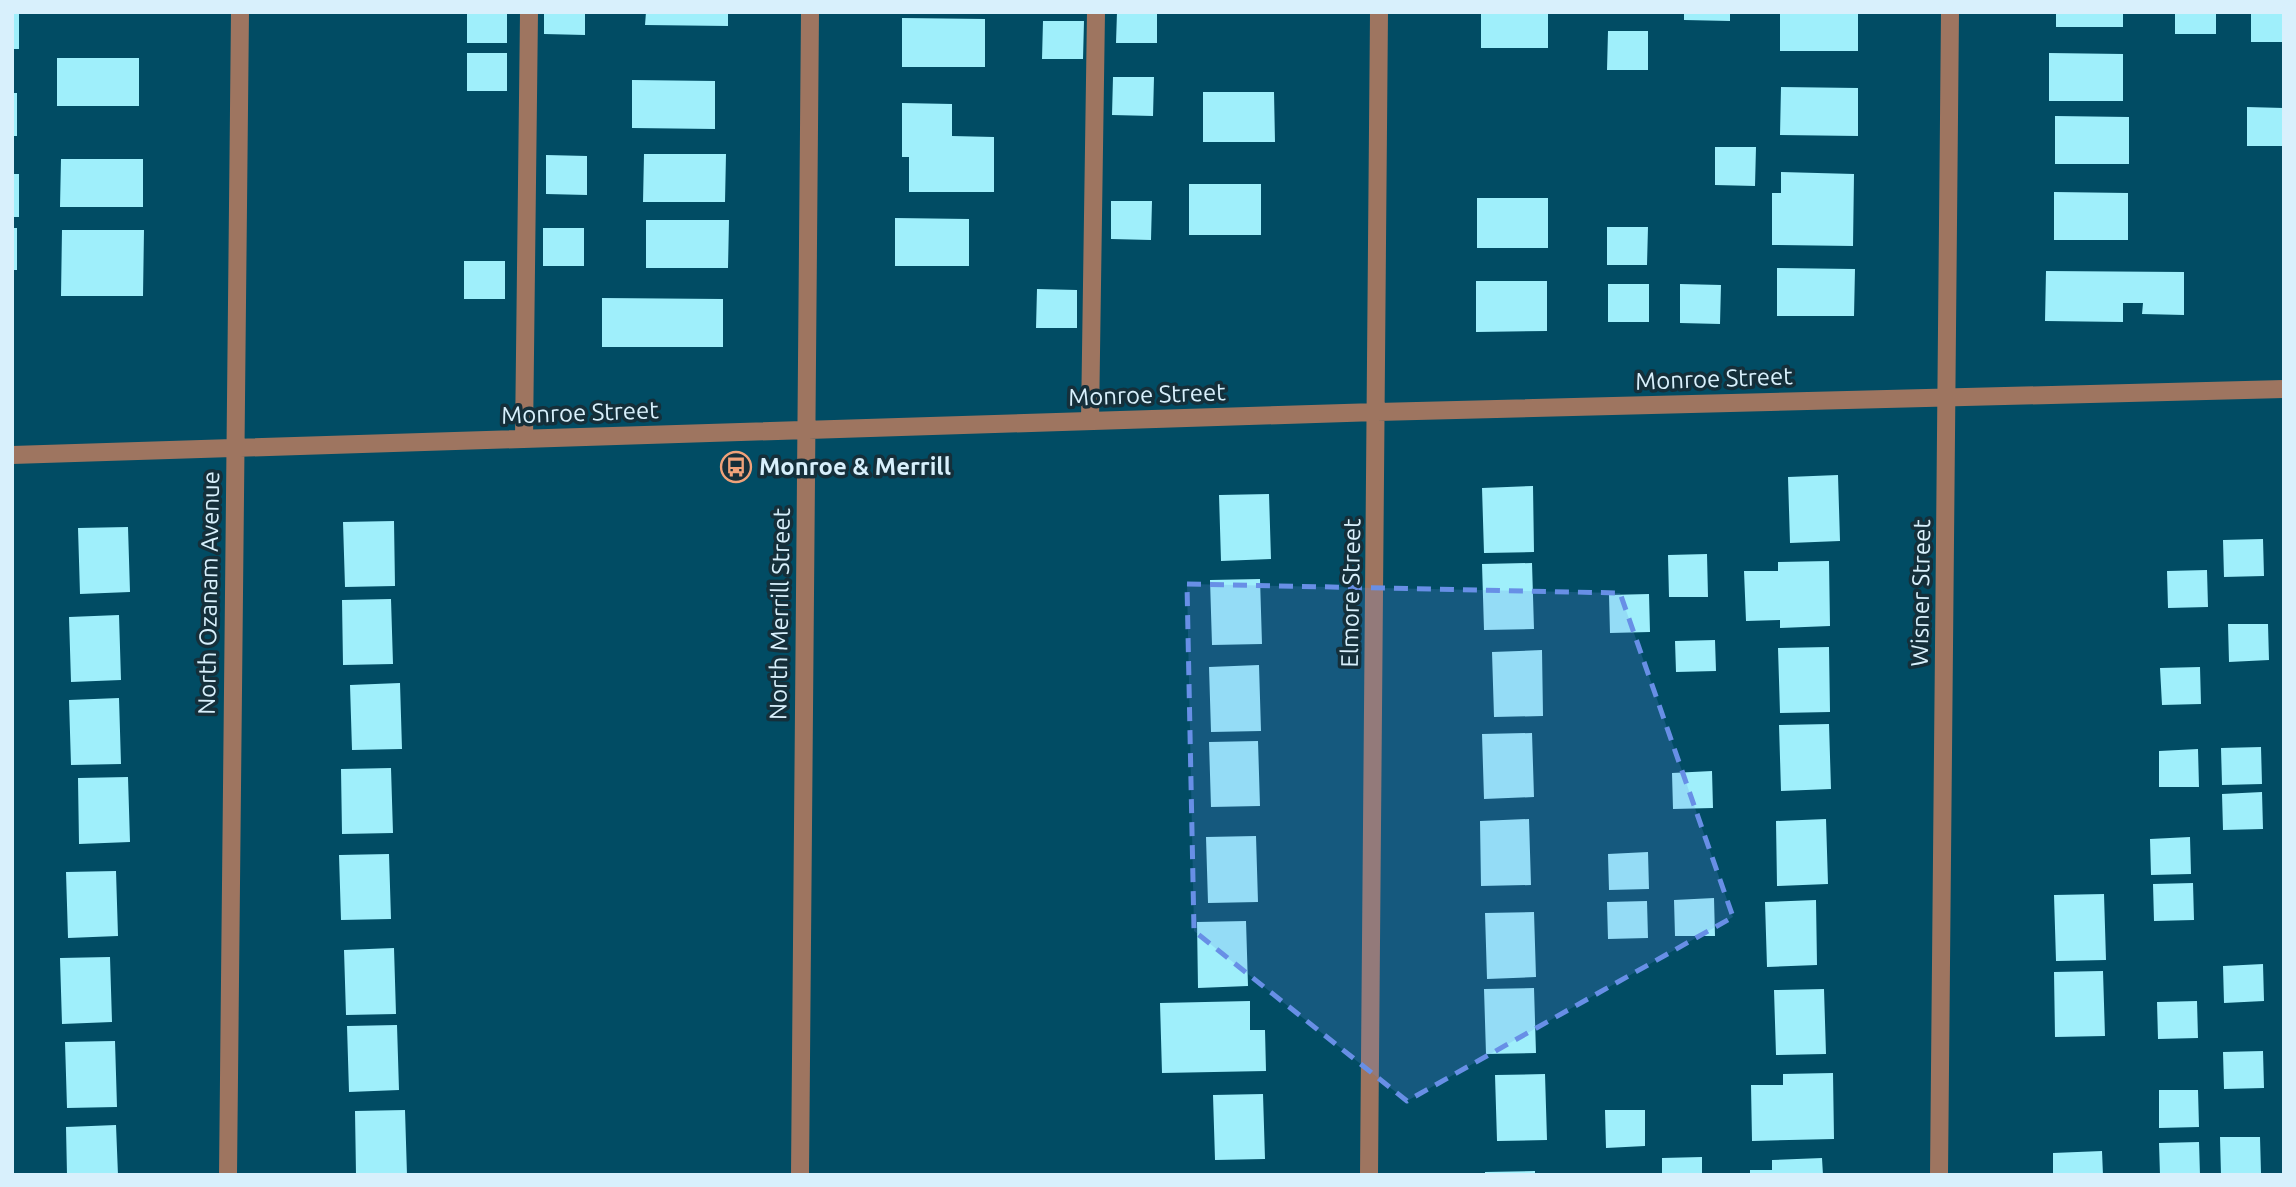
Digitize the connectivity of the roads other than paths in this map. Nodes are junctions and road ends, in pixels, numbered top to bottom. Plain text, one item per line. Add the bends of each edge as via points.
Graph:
1 (240, 12) edge
2 (529, 12) edge
3 (810, 12) edge
4 (1096, 12) edge
5 (1379, 12) edge
6 (1950, 12) edge
7 (2284, 388) edge
8 (1947, 397) junction
9 (1377, 412) junction
10 (1090, 421) junction
11 (806, 430) junction
12 (524, 439) junction
13 (235, 448) junction
14 (12, 455) edge
15 (228, 1175) edge
16 (800, 1175) edge
17 (1369, 1175) edge
18 (1939, 1175) edge

1 - 13 street, North Ozanam Avenue
2 - 12 street
3 - 11 street, North Merrill Street
4 - 10 street
5 - 9 street, Elmore Street
6 - 8 street, Wisner Street
7 - 8 street, Monroe Street
8 - 9 street, Monroe Street
8 - 18 street, Wisner Street
9 - 10 street, Monroe Street
9 - 17 street, Elmore Street
10 - 11 street, Monroe Street
11 - 12 street, Monroe Street
11 - 16 street, North Merrill Street
12 - 13 street, Monroe Street
13 - 14 street, Monroe Street
13 - 15 street, North Ozanam Avenue

